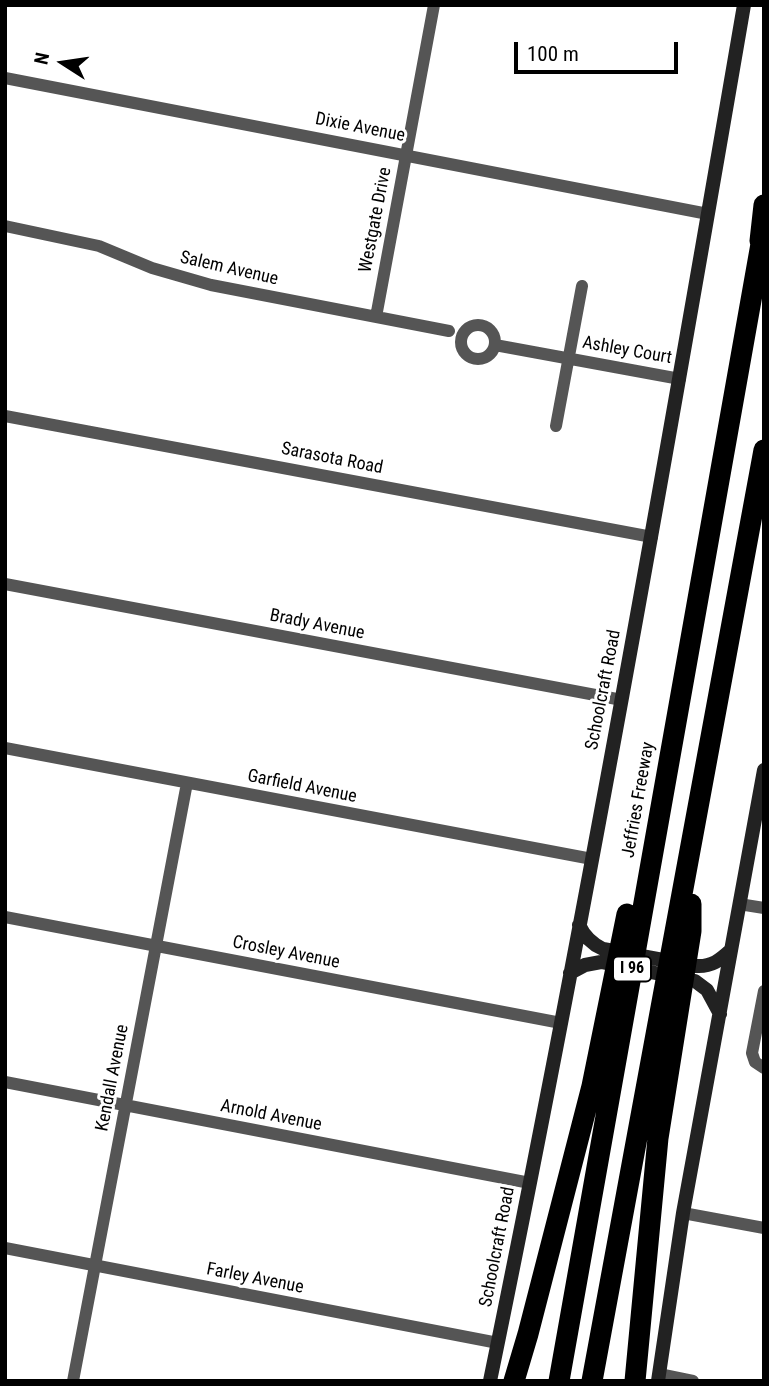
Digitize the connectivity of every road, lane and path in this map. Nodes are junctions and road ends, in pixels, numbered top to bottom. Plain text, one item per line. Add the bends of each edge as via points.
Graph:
1 (434, 5) edge
2 (744, 5) edge
3 (5, 78) edge
4 (406, 154) junction
5 (764, 205) edge
6 (708, 214) junction
7 (5, 226) edge
8 (762, 237) edge
9 (582, 286) dead end
10 (376, 317) junction
11 (449, 331) dead end
12 (495, 345) dead end
13 (567, 358) junction
14 (680, 379) junction
15 (5, 416) edge
16 (556, 425) dead end
17 (764, 450) edge
18 (652, 537) junction
19 (5, 583) edge
20 (682, 686) junction
21 (622, 700) junction
22 (5, 748) edge
23 (764, 770) edge
24 (187, 783) junction
25 (592, 859) junction
26 (690, 860) junction
27 (739, 904) junction
28 (764, 908) edge
29 (5, 917) edge
30 (579, 925) junction
31 (156, 945) junction
32 (732, 950) junction
33 (602, 955) junction
34 (570, 974) junction
35 (695, 974) junction
36 (764, 991) edge
37 (720, 1014) junction
38 (561, 1023) junction
39 (764, 1068) edge
40 (5, 1082) edge
41 (126, 1106) junction
42 (530, 1183) junction
43 (683, 1213) junction
44 (764, 1228) edge
45 (5, 1248) edge
46 (94, 1265) junction
47 (498, 1343) junction
48 (659, 1378) edge
49 (73, 1381) edge
50 (490, 1381) edge
51 (514, 1381) edge
52 (559, 1381) edge
53 (592, 1381) edge
54 (635, 1381) edge
55 (693, 1381) edge

1 - 4 street, Westgate Drive
2 - 6 main road, Schoolcraft Road
3 - 4 street, Dixie Avenue
4 - 6 street, Dixie Avenue
4 - 10 street, Westgate Drive
5 - 8 highway, Jeffries Freeway
6 - 14 main road, Schoolcraft Road
7 - 10 street, Salem Avenue via 99,246 211,285
8 - 20 highway, Jeffries Freeway / I 96
9 - 13 street, Ashley Court
10 - 11 street, Salem Avenue
12 - 13 street, Ashley Court
13 - 14 street, Ashley Court
13 - 16 street, Ashley Court
14 - 18 main road, Schoolcraft Road
15 - 18 street, Sarasota Road
17 - 26 highway, I 96
18 - 21 main road, Schoolcraft Road
19 - 21 street, Brady Avenue
20 - 51 highway via 644,823 592,1086
20 - 52 highway, Jeffries Freeway / I 96
21 - 25 main road, Schoolcraft Road
22 - 24 street, Garfield Avenue
23 - 27 main road
24 - 25 street, Garfield Avenue
24 - 31 street, Kendall Avenue
25 - 30 main road, Schoolcraft Road
26 - 53 highway, I 96
26 - 54 highway via 691,931 658,1139
27 - 28 street
27 - 32 main road
29 - 31 street, Crosley Avenue
30 - 33 main road
30 - 34 main road, Schoolcraft Road
31 - 38 street, Crosley Avenue
31 - 41 street, Kendall Avenue
32 - 35 main road
32 - 37 main road
33 - 34 main road
33 - 35 main road
34 - 38 main road, Schoolcraft Road
35 - 37 main road
36 - 39 street via 752,1053
37 - 43 main road
38 - 42 main road, Schoolcraft Road
40 - 41 street, Arnold Avenue
41 - 42 street, Arnold Avenue
41 - 46 street, Kendall Avenue
42 - 47 main road, Schoolcraft Road
43 - 44 street
43 - 48 main road
45 - 46 street, Farley Avenue
46 - 47 street, Farley Avenue
46 - 49 street, Kendall Avenue
47 - 50 main road, Schoolcraft Road
48 - 55 street

